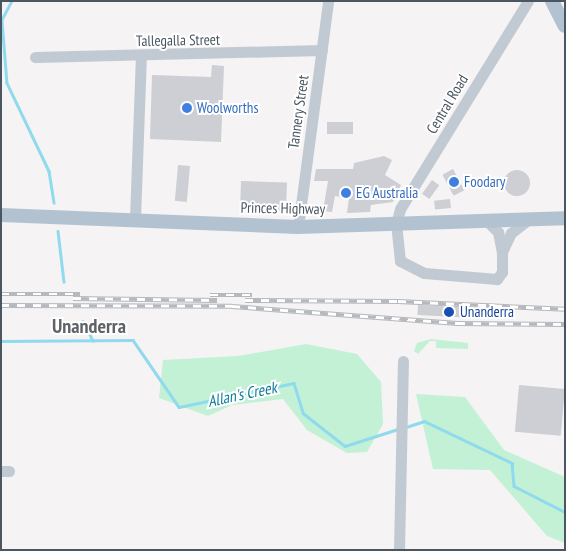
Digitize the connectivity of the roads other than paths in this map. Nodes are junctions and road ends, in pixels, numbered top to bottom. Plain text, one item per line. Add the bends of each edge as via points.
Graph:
1 (328, 1) edge
2 (528, 1) edge
3 (552, 1) edge
4 (565, 26) edge
5 (322, 50) junction
6 (141, 56) junction
7 (35, 57) dead end
8 (1, 215) edge
9 (134, 218) junction
10 (565, 218) edge
11 (528, 219) junction
12 (487, 221) junction
13 (396, 224) junction
14 (298, 226) junction
15 (502, 252) junction
16 (403, 361) dead end
17 (399, 550) edge

1 - 5 street, Tannery Street
2 - 13 street, Central Road via 400,209
3 - 4 main road
5 - 6 street, Tallegalla Street
5 - 14 street, Tannery Street
6 - 7 street, Tallegalla Street
6 - 9 street
8 - 9 main road, Princes Highway
9 - 14 main road, Princes Highway
10 - 11 main road, Princes Highway
11 - 12 main road, Princes Highway
11 - 15 street via 511,233
12 - 13 main road, Princes Highway
12 - 15 street via 498,232
13 - 14 main road, Princes Highway
13 - 15 street via 400,261 424,273 497,278 502,272
16 - 17 street

